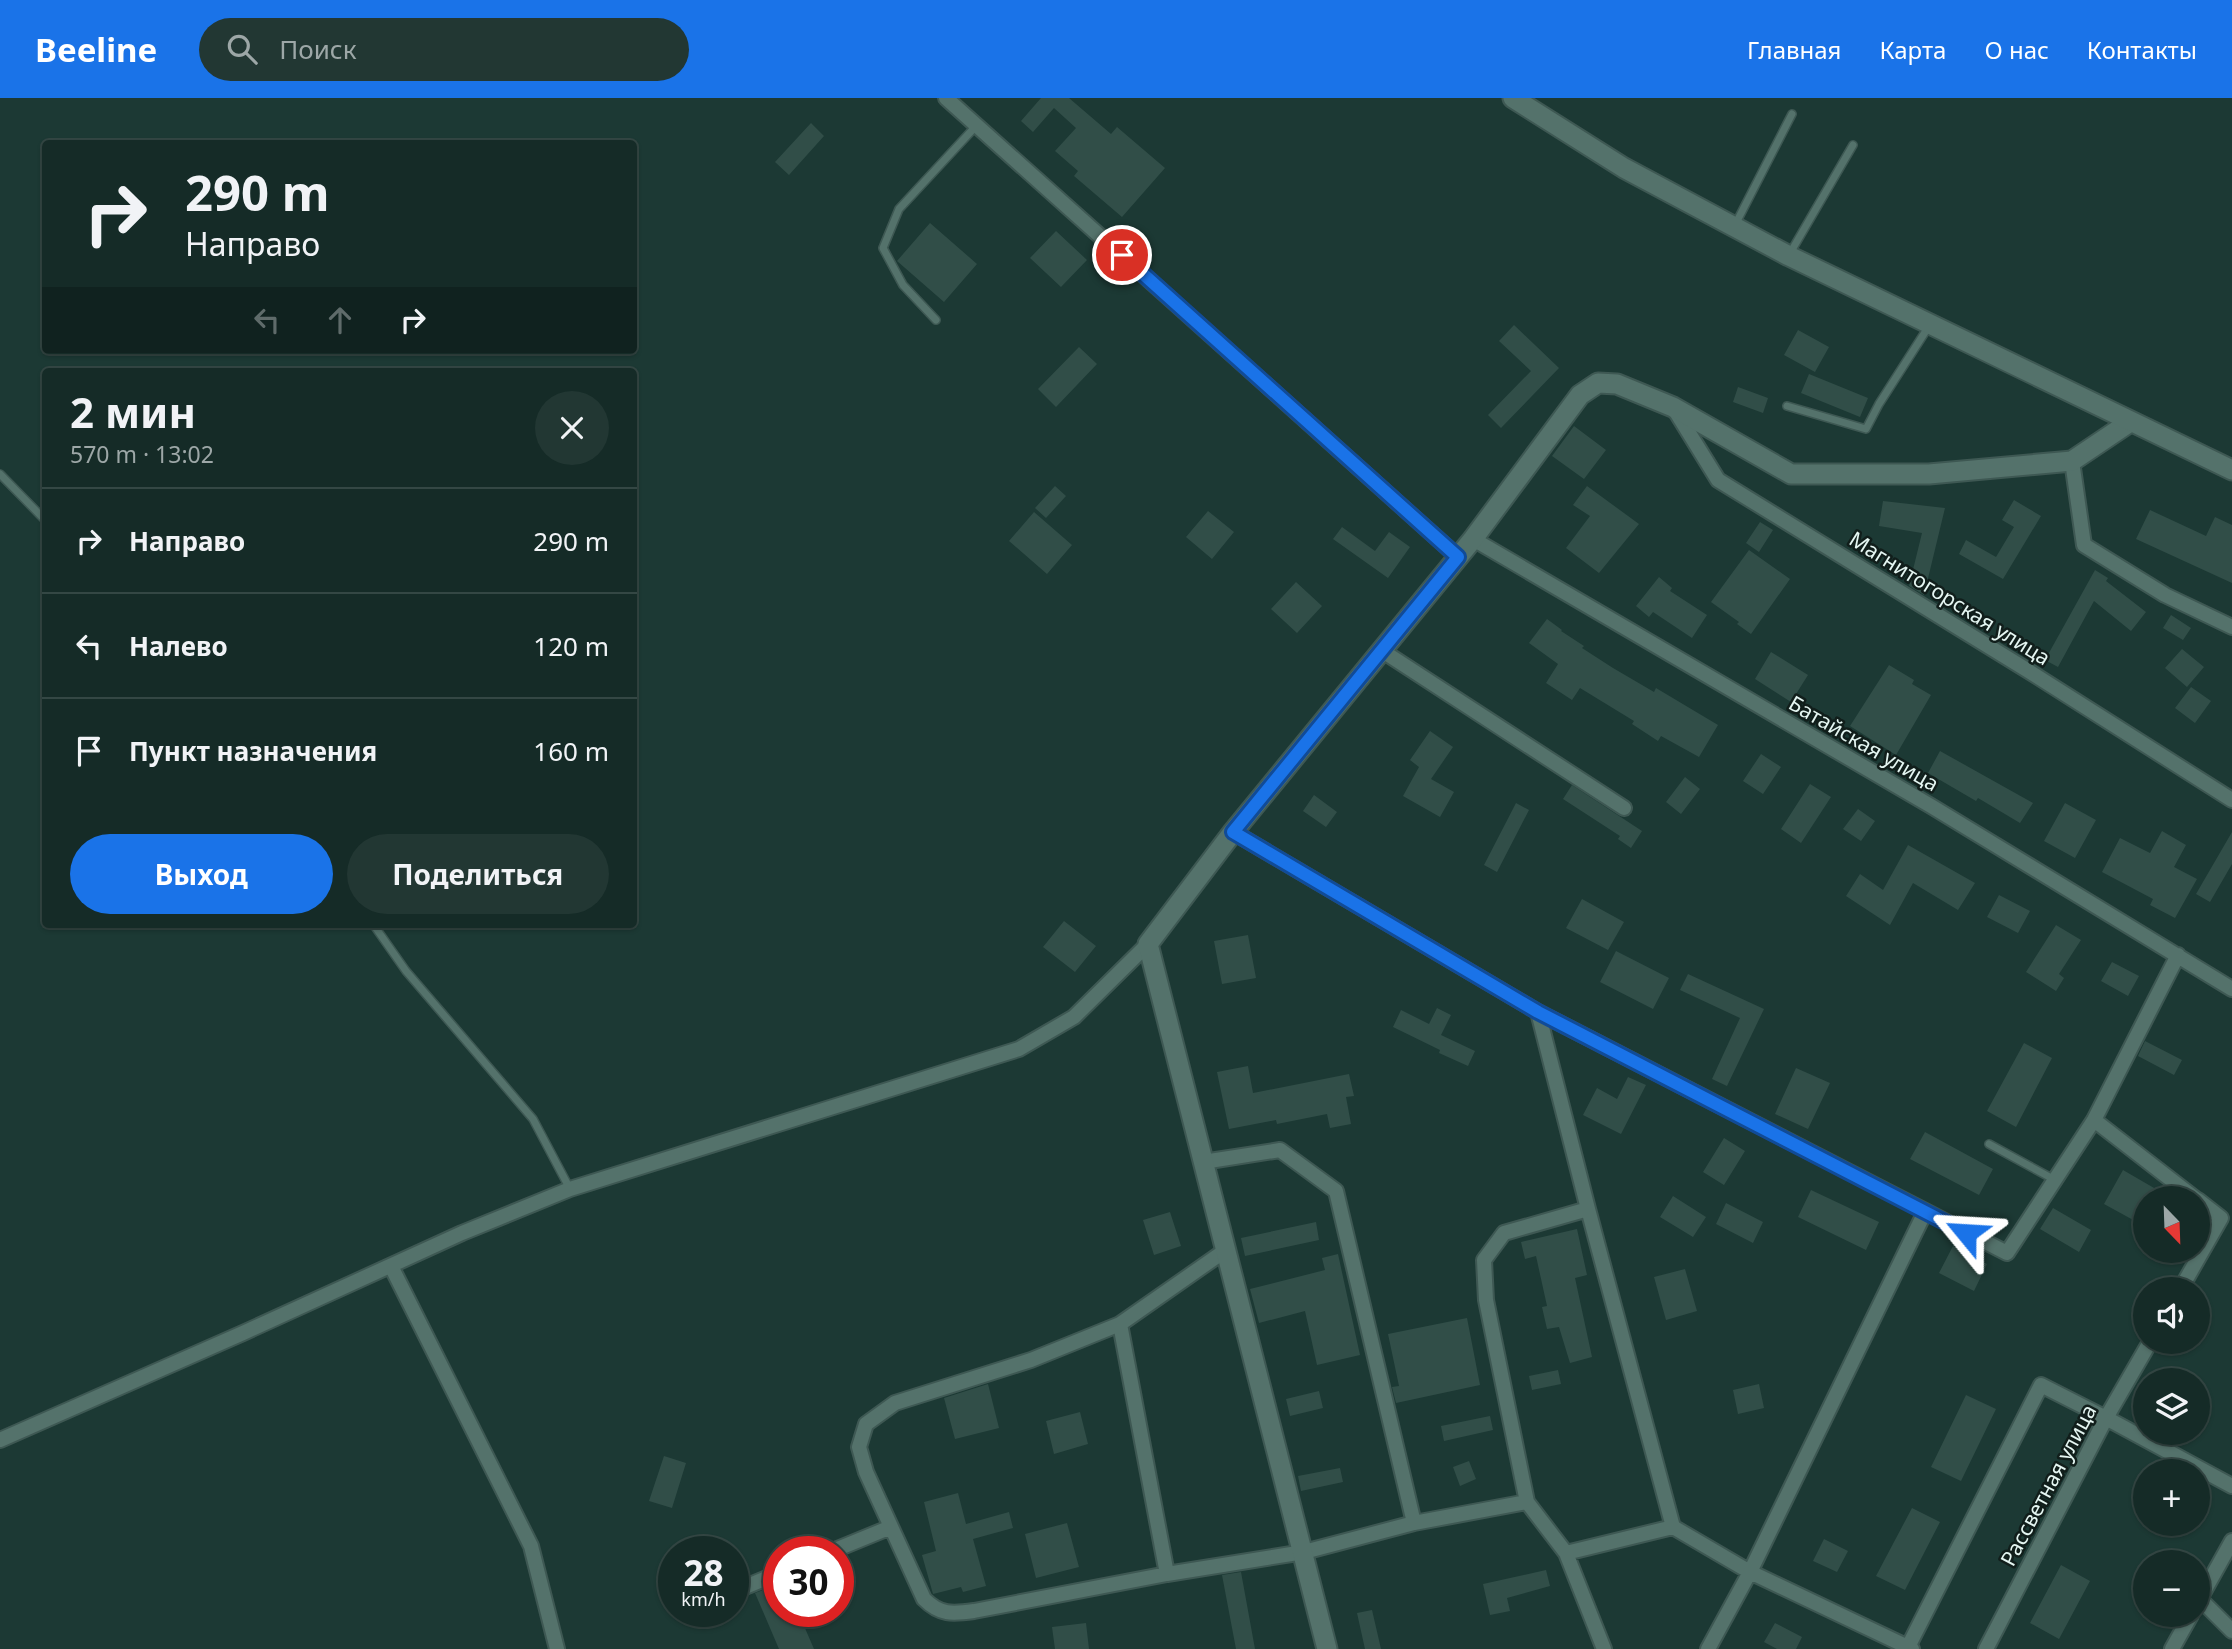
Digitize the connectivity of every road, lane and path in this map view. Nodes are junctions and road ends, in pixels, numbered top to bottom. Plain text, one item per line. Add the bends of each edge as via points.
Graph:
1 (946, 98) edge
2 (1520, 101) edge
3 (1793, 114) dead end
4 (977, 126) junction
5 (1853, 145) dead end
6 (1734, 227) junction
7 (1789, 256) junction
8 (936, 320) dead end
9 (1929, 325) junction
10 (1787, 406) dead end
11 (1672, 407) junction
12 (2130, 422) junction
13 (2071, 461) junction
14 (2232, 470) edge
15 (0, 474) edge
16 (42, 517) edge
17 (1473, 539) junction
18 (1458, 557) junction
19 (2232, 627) edge
20 (1381, 650) junction
21 (2232, 800) edge
22 (1624, 808) dead end
23 (1233, 832) junction
24 (376, 928) edge
25 (1148, 944) junction
26 (2178, 955) junction
27 (2232, 989) edge
28 (1538, 1012) junction
29 (2094, 1120) junction
30 (1989, 1144) dead end
31 (1203, 1162) junction
32 (2054, 1180) junction
33 (2180, 1186) edge
34 (570, 1189) junction
35 (1588, 1209) junction
36 (2210, 1209) edge
37 (1925, 1212) junction
38 (2210, 1237) edge
39 (1226, 1250) junction
40 (391, 1266) junction
41 (1120, 1324) junction
42 (2143, 1354) edge
43 (2106, 1418) junction
44 (0, 1440) edge
45 (2232, 1486) edge
46 (1527, 1502) junction
47 (1414, 1523) junction
48 (891, 1527) junction
49 (1673, 1527) junction
50 (2232, 1541) edge
51 (854, 1542) edge
52 (1304, 1552) junction
53 (1566, 1553) junction
54 (1750, 1572) junction
55 (1167, 1574) junction
56 (2210, 1581) edge
57 (2210, 1611) edge
58 (2184, 1627) edge
59 (2232, 1631) edge
60 (1909, 1648) edge
61 (557, 1649) edge
62 (1327, 1649) edge
63 (1604, 1649) edge
64 (1708, 1649) edge
65 (1986, 1649) edge
66 (2172, 1649) edge

1 - 4 street
2 - 6 street via 1625,168
3 - 6 lane
4 - 8 lane via 899,209 883,248 903,285
4 - 18 street
5 - 7 lane
6 - 7 street
7 - 9 street
9 - 10 lane via 1866,429
9 - 12 street
11 - 13 street via 1791,474 1929,474
11 - 17 street via 1617,384 1598,383 1580,395
11 - 21 street, Магнитогорская улица via 1717,480
12 - 13 street
12 - 14 street
13 - 19 street via 2084,545 2165,596
15 - 16 lane
17 - 18 street
17 - 26 street, Батайская улица
18 - 20 street
20 - 22 street
20 - 23 street
23 - 25 street
23 - 28 street
24 - 34 lane via 406,971 533,1119
25 - 31 street
25 - 34 street via 1074,1017 1018,1049
26 - 27 street, Батайская улица
26 - 29 street
28 - 35 street
28 - 37 street
29 - 32 street
29 - 33 street
30 - 32 lane
31 - 39 street
31 - 47 street via 1280,1150 1336,1191
32 - 37 street via 2007,1253
34 - 40 street
35 - 46 street via 1504,1233 1484,1260 1486,1300
35 - 49 street
36 - 38 street via 2221,1218
37 - 54 street
39 - 41 street
39 - 52 street
40 - 44 street
40 - 61 street via 531,1546
41 - 48 street via 1031,1360 894,1403 866,1424 859,1447
41 - 55 street
42 - 43 street, Рассветная улица
43 - 45 street
43 - 60 street via 2041,1385
43 - 65 street, Рассветная улица
46 - 47 street
46 - 53 street
47 - 52 street
48 - 51 street
48 - 55 street via 924,1599 934,1610 953,1614
49 - 53 street
49 - 54 street
50 - 56 street
52 - 55 street
52 - 62 street
53 - 63 street
54 - 60 street
54 - 64 street
57 - 59 street
58 - 66 street

